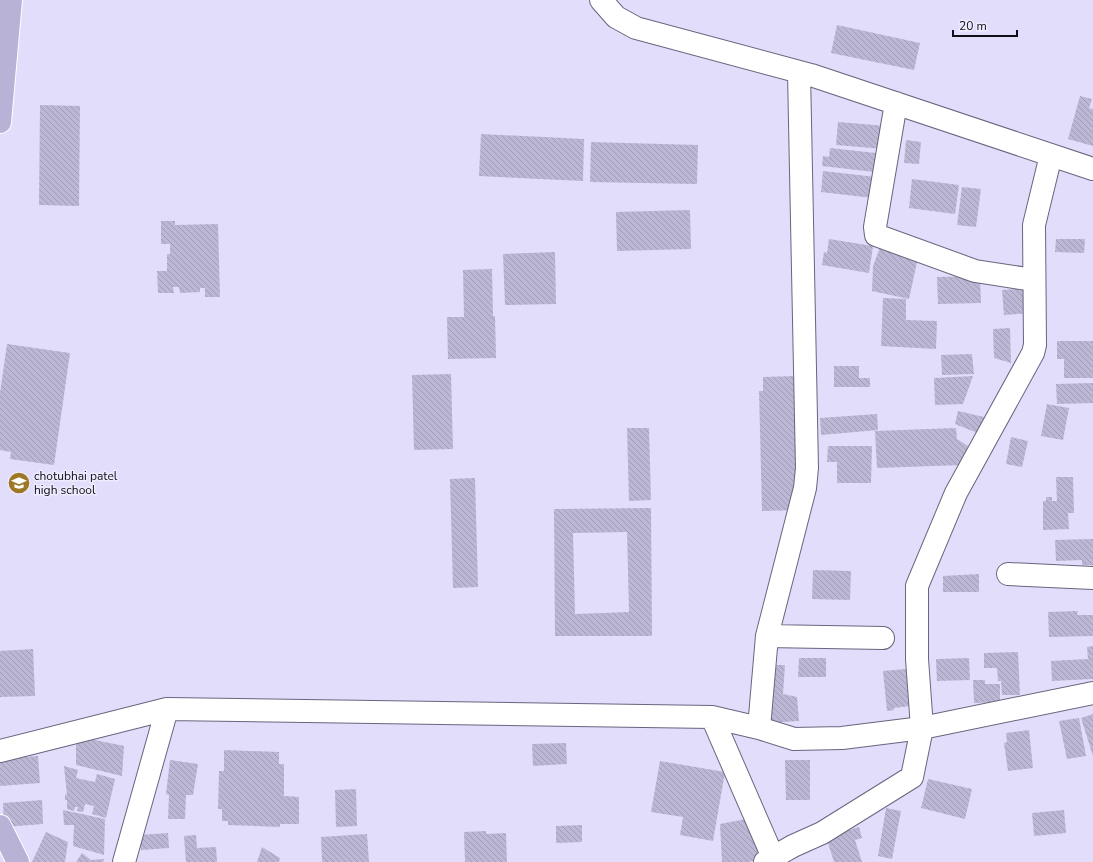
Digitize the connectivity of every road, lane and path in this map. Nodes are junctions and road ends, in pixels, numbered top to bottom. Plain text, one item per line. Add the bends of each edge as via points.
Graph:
1 (11, 0) edge
2 (601, 0) edge
3 (799, 72) junction
4 (896, 104) junction
5 (0, 122) edge
6 (1051, 155) junction
7 (1093, 169) edge
8 (1034, 280) junction
9 (1008, 574) dead end
10 (1093, 578) edge
11 (767, 636) junction
12 (883, 638) dead end
13 (1093, 693) edge
14 (167, 709) junction
15 (712, 717) junction
16 (759, 728) junction
17 (922, 728) junction
18 (0, 751) edge
19 (0, 826) edge
20 (771, 860) edge
21 (18, 862) edge
22 (124, 862) edge

1 - 5 main road
2 - 3 street via 616,17 636,28
3 - 4 street
3 - 11 street via 808,468
4 - 6 street
4 - 8 street via 875,227 876,235 975,271
6 - 7 street
6 - 8 street via 1035,218
8 - 17 street via 1033,353 956,493 917,586 917,659
9 - 10 street
11 - 12 street
11 - 16 street
13 - 17 street
14 - 15 street
14 - 18 street
14 - 22 street
15 - 16 street
15 - 20 street
16 - 17 street via 794,739 842,738
17 - 20 street via 912,777 822,833 793,846
19 - 21 main road

